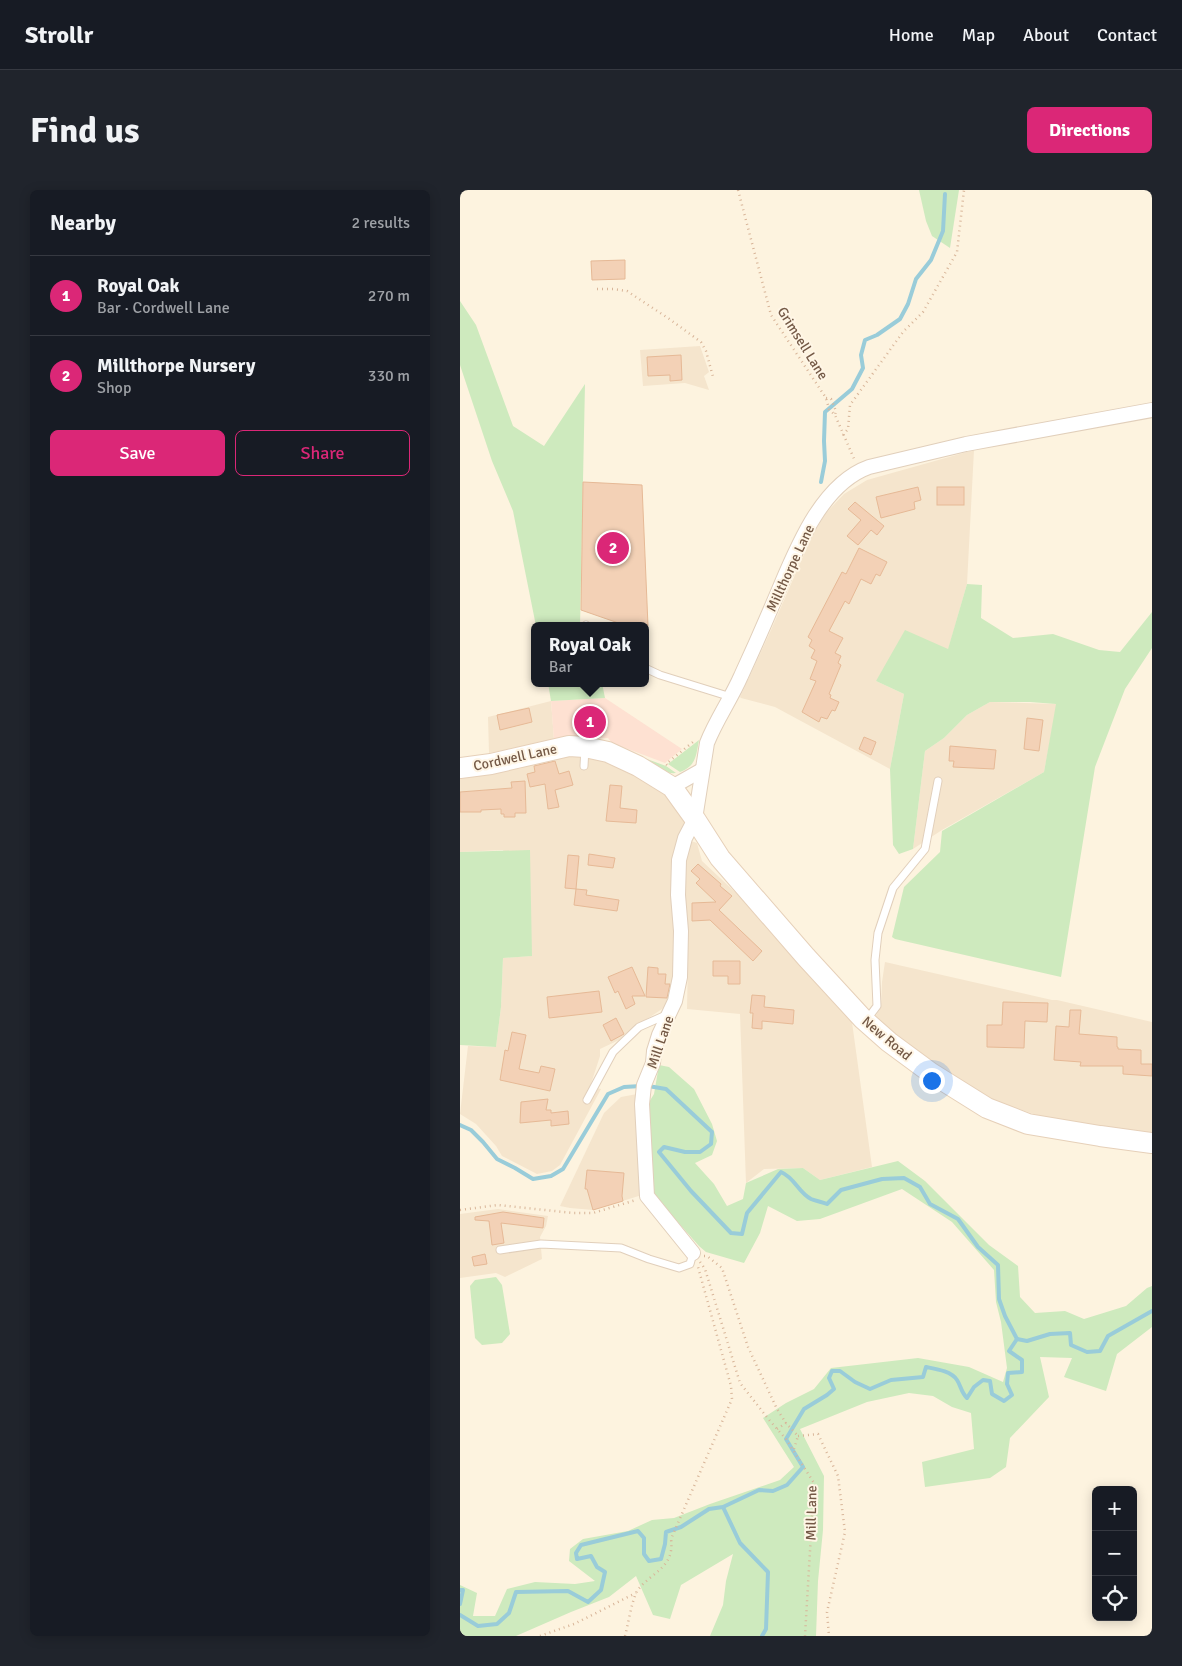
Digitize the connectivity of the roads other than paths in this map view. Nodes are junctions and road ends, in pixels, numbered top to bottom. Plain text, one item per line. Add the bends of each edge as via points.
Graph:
1 (1152, 410) edge
2 (649, 670) edge
3 (732, 697) junction
4 (460, 768) edge
5 (702, 770) junction
6 (938, 781) dead end
7 (679, 783) junction
8 (695, 819) junction
9 (669, 1013) junction
10 (863, 1019) junction
11 (587, 1100) dead end
12 (1152, 1143) edge
13 (500, 1250) dead end
14 (693, 1253) joint

1 - 3 street, Millthorpe Lane via 966,444 858,471 822,504 799,542
2 - 3 lane
3 - 5 street, Millthorpe Lane via 710,734
4 - 7 main road, Cordwell Lane via 569,746 585,757 608,752
5 - 7 street
5 - 8 street, Millthorpe Lane
6 - 10 lane via 925,849 893,888 878,933 875,960 877,1006
7 - 8 main road, Cordwell Lane
8 - 9 street, Mill Lane via 679,860 680,977
8 - 10 main road, New Road via 720,858
9 - 11 lane via 639,1027 613,1052
9 - 14 street, Mill Lane via 644,1085 642,1104 647,1196
10 - 12 main road, New Road via 931,1073 988,1108 1028,1124
13 - 14 lane via 541,1244 621,1248 679,1268 690,1264

